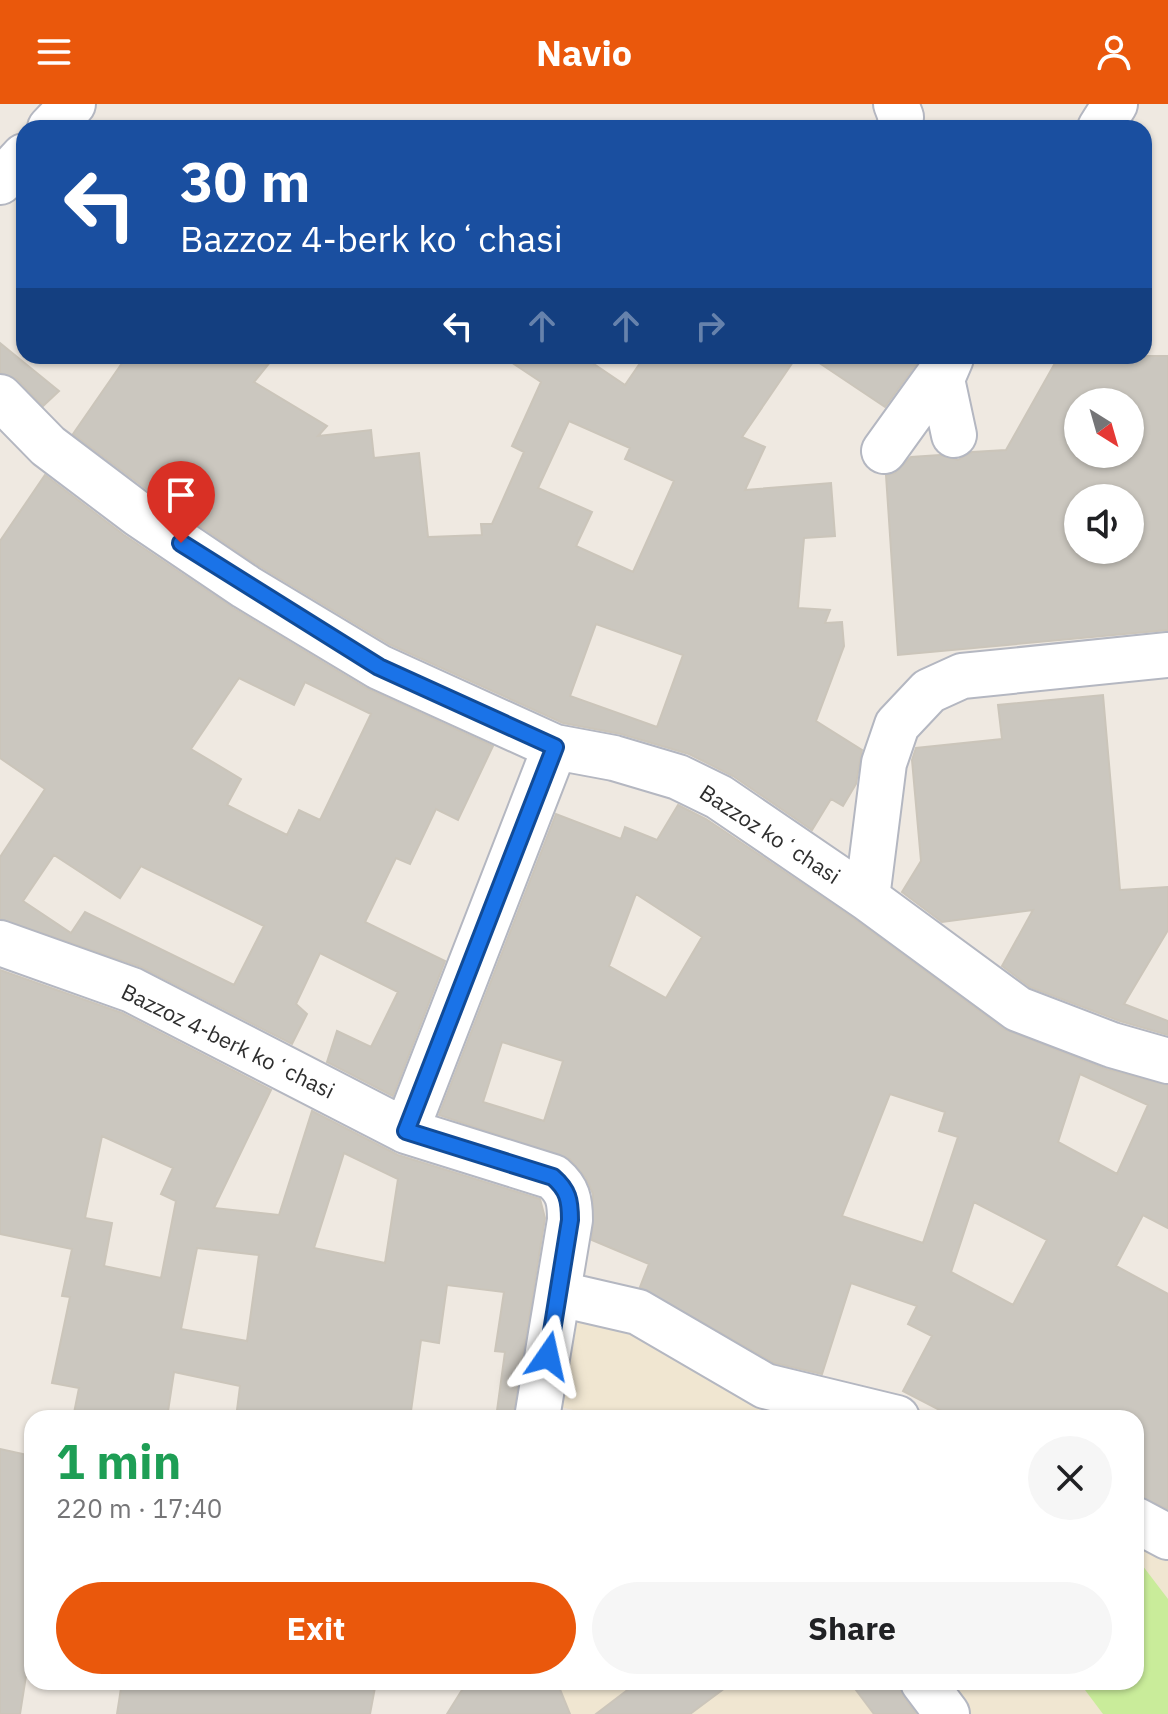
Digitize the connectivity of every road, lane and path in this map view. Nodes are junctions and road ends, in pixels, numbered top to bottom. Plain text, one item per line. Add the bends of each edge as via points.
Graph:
1 (73, 104) edge
2 (58, 120) edge
3 (16, 165) edge
4 (0, 182) edge
5 (946, 364) edge
6 (948, 364) edge
7 (0, 397) edge
8 (954, 435) dead end
9 (884, 451) dead end
10 (1168, 655) edge
11 (555, 747) junction
12 (867, 898) junction
13 (0, 943) edge
14 (1168, 1061) edge
15 (406, 1131) junction
16 (560, 1294) junction
17 (538, 1410) edge
18 (864, 1410) edge
19 (1144, 1524) edge
20 (1168, 1537) edge
21 (929, 1690) edge
22 (947, 1714) edge

1 - 2 street
3 - 4 street
5 - 9 street
6 - 8 street via 942,379
7 - 11 street, Bazzoz koʻchasi via 48,446 246,587 379,667
10 - 12 street via 962,676 929,691 897,725 884,763
11 - 12 street, Bazzoz koʻchasi via 627,762 706,790
11 - 15 street
12 - 14 street, Bazzoz koʻchasi via 1018,1009
13 - 15 street, Bazzoz 4-berk koʻchasi via 132,990
15 - 16 street, Bazzoz 4-berk koʻchasi via 553,1177 563,1186 570,1200 570,1220
16 - 17 street, Bazzoz 4-berk koʻchasi
16 - 18 street via 638,1312 765,1386
19 - 20 street
21 - 22 street

